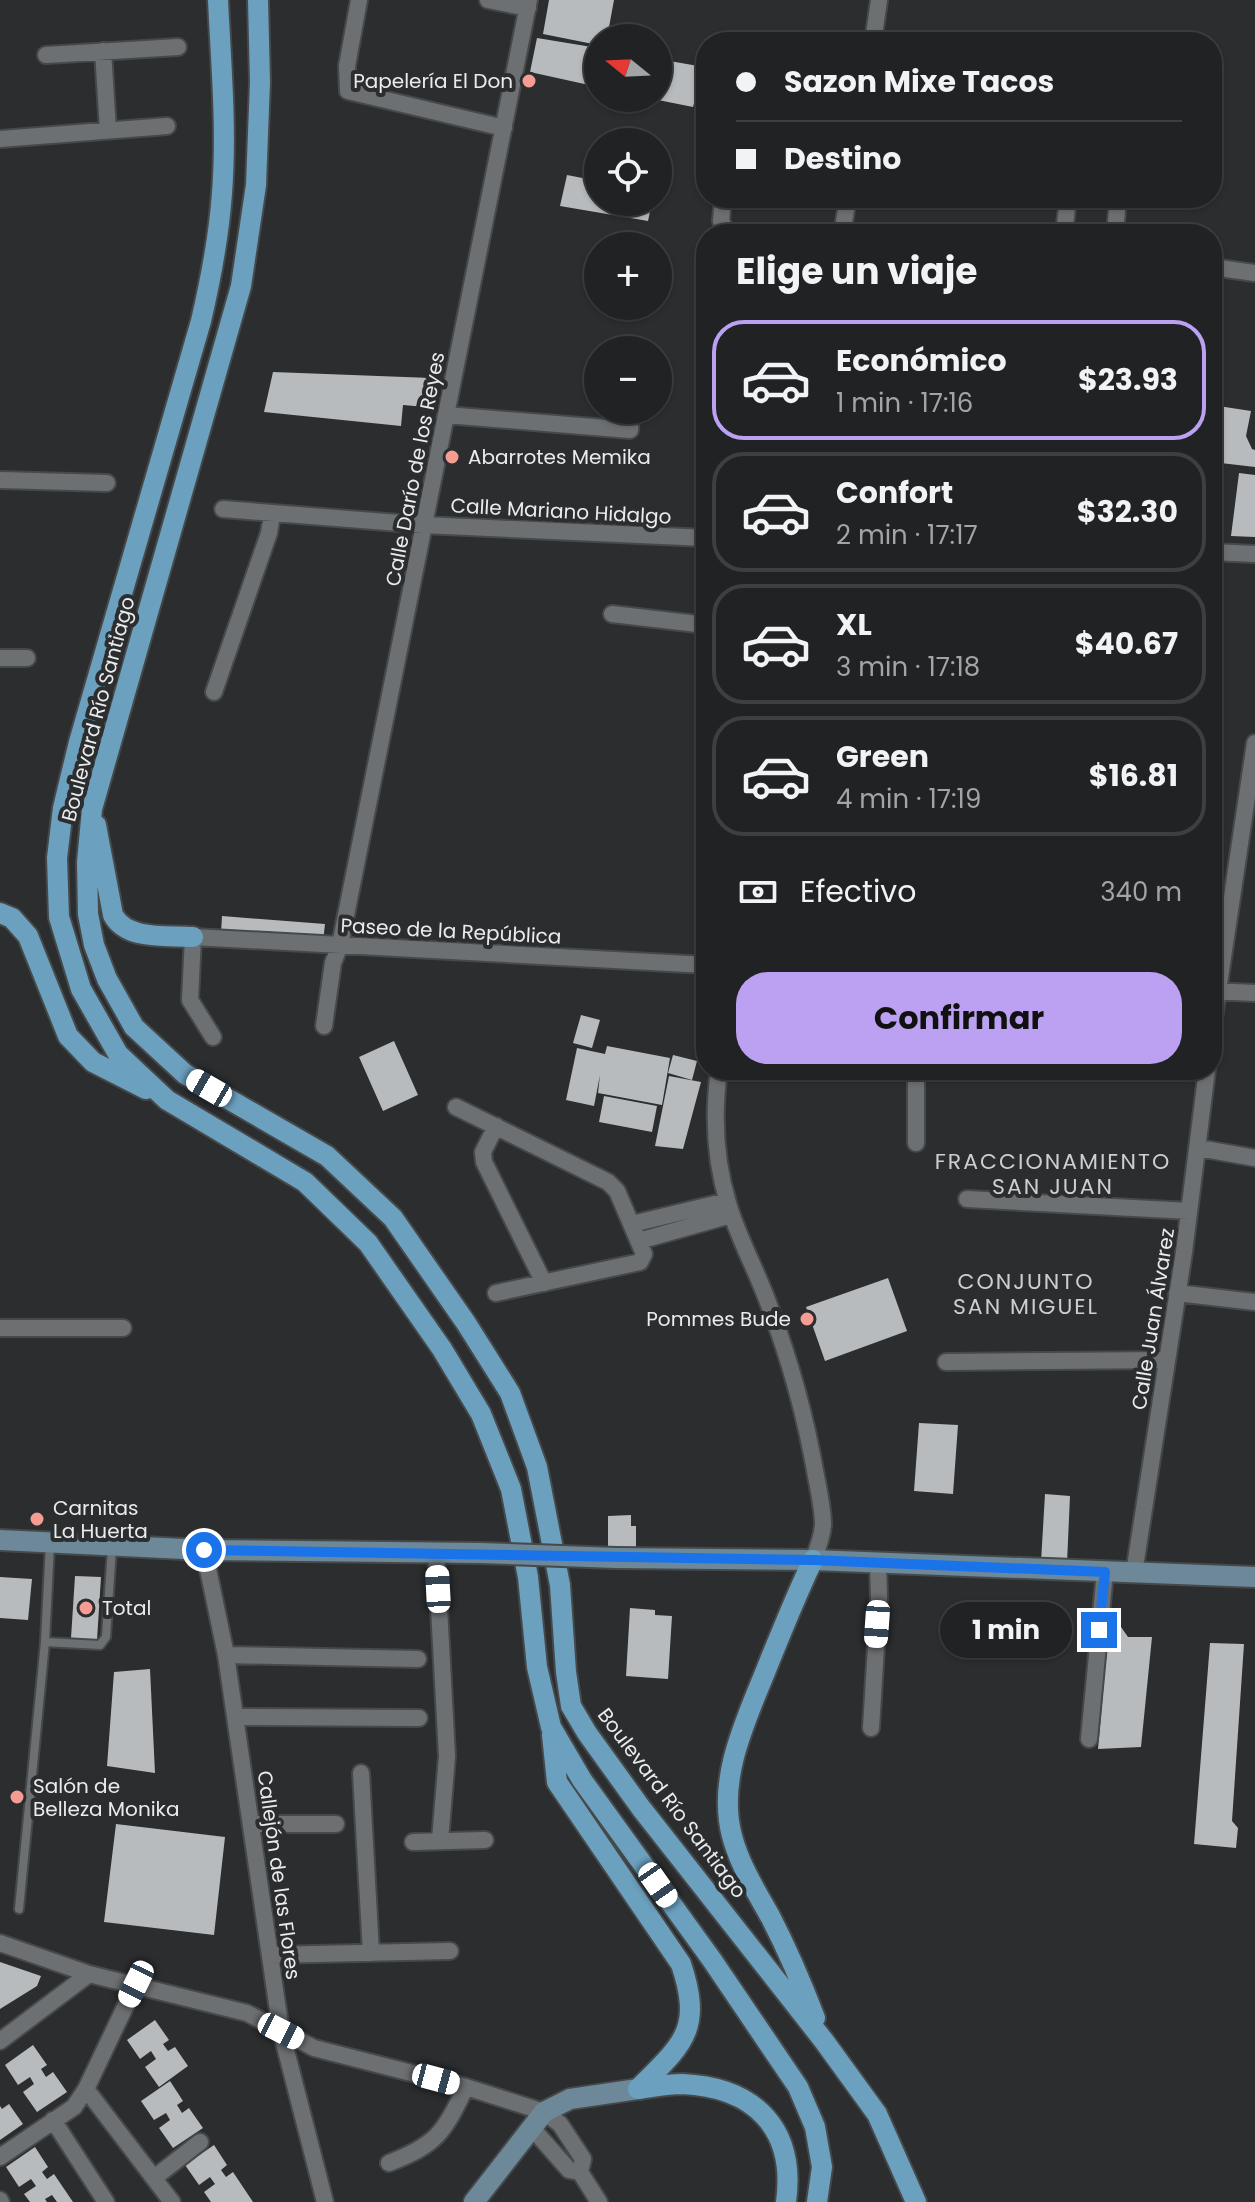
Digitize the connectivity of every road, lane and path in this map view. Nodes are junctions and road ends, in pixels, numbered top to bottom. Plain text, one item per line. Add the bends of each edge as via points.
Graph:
1 (218, 0) edge
2 (258, 0) edge
3 (359, 0) edge
4 (488, 0) edge
5 (879, 0) edge
6 (528, 4) edge
7 (874, 32) edge
8 (178, 47) dead end
9 (103, 51) junction
10 (46, 55) dead end
11 (167, 126) dead end
12 (504, 128) junction
13 (108, 130) junction
14 (0, 139) edge
15 (1222, 268) edge
16 (1255, 273) edge
17 (446, 415) junction
18 (630, 424) edge
19 (0, 480) edge
20 (107, 483) dead end
21 (223, 509) dead end
22 (272, 514) junction
23 (424, 525) junction
24 (696, 538) edge
25 (1222, 552) edge
26 (1255, 554) edge
27 (612, 614) dead end
28 (696, 624) edge
29 (0, 658) edge
30 (27, 658) dead end
31 (214, 692) dead end
32 (1255, 743) edge
33 (92, 809) junction
34 (0, 913) edge
35 (193, 937) junction
36 (1222, 943) edge
37 (340, 945) junction
38 (696, 964) edge
39 (1222, 991) edge
40 (1255, 993) edge
41 (324, 1026) dead end
42 (213, 1037) dead end
43 (718, 1080) edge
44 (916, 1080) edge
45 (1206, 1080) edge
46 (167, 1100) junction
47 (456, 1107) dead end
48 (496, 1126) junction
49 (916, 1143) dead end
50 (1199, 1148) junction
51 (1255, 1158) edge
52 (967, 1199) dead end
53 (729, 1208) junction
54 (1189, 1211) junction
55 (632, 1224) junction
56 (639, 1241) junction
57 (544, 1283) junction
58 (496, 1293) dead end
59 (1177, 1293) junction
60 (1255, 1302) edge
61 (0, 1328) edge
62 (123, 1328) dead end
63 (1167, 1360) junction
64 (946, 1362) dead end
65 (0, 1540) edge
66 (50, 1543) junction
67 (112, 1546) junction
68 (204, 1550) junction
69 (436, 1552) junction
70 (813, 1560) junction
71 (878, 1563) junction
72 (1105, 1572) junction
73 (1134, 1573) junction
74 (1255, 1577) edge
75 (45, 1642) junction
76 (226, 1655) junction
77 (418, 1659) dead end
78 (235, 1717) junction
79 (419, 1718) dead end
80 (551, 1727) junction
81 (871, 1728) dead end
82 (1089, 1739) dead end
83 (361, 1773) dead end
84 (251, 1824) junction
85 (336, 1824) dead end
86 (485, 1840) dead end
87 (440, 1841) junction
88 (413, 1842) dead end
89 (19, 1909) dead end
90 (0, 1943) edge
91 (450, 1951) dead end
92 (371, 1953) junction
93 (270, 1955) junction
94 (89, 1974) junction
95 (136, 1984) junction
96 (281, 2031) junction
97 (0, 2041) edge
98 (824, 2041) junction
99 (466, 2087) junction
100 (86, 2089) junction
101 (638, 2089) junction
102 (53, 2120) junction
103 (538, 2120) junction
104 (200, 2142) dead end
105 (0, 2157) edge
106 (389, 2163) dead end
107 (580, 2172) junction
108 (154, 2178) junction
109 (106, 2202) edge
110 (172, 2202) edge
111 (325, 2202) edge
112 (474, 2202) edge
113 (599, 2202) edge
114 (786, 2202) edge
115 (817, 2202) edge
116 (916, 2202) edge

1 - 46 main road, Boulevard Río Santiago via 223,176 216,257 79,742 57,858 59,917 81,989 118,1054
2 - 33 main road, Boulevard Río Santiago via 256,185 241,286
3 - 12 street via 348,91
4 - 6 street
5 - 7 street
6 - 12 street, Calle Darío de los Reyes
8 - 9 street
9 - 10 street
9 - 13 street
11 - 13 street
12 - 17 street, Calle Darío de los Reyes
13 - 14 street
15 - 16 street
17 - 18 street via 630,430
17 - 23 street, Calle Darío de los Reyes
19 - 20 street
21 - 22 street, Calle Mariano Hidalgo
22 - 23 street, Calle Mariano Hidalgo
22 - 31 street
23 - 24 street, Calle Mariano Hidalgo
23 - 37 street, Calle Darío de los Reyes
25 - 26 street
27 - 28 street
29 - 30 street
32 - 36 street
33 - 35 main road via 118,925 142,934
33 - 98 main road, Boulevard Río Santiago via 88,914 107,979 134,1027 185,1074 327,1156 393,1218 466,1323 510,1393 537,1467 560,1585 571,1706 641,1808
34 - 46 main road via 28,936 68,1036 93,1062
35 - 37 street, Paseo de la República
35 - 42 street via 190,1000
37 - 38 street, Paseo de la República
37 - 41 street, Calle Darío de los Reyes
39 - 40 street
43 - 53 street via 717,1149
44 - 49 street
45 - 50 street, Calle Juan Álvarez
46 - 80 main road, Boulevard Río Santiago via 305,1182 368,1243 442,1349 481,1414 511,1489
47 - 48 street
48 - 55 street via 608,1182
48 - 57 street via 483,1152 484,1162
50 - 51 street
50 - 54 street, Calle Juan Álvarez
52 - 54 street
53 - 55 street
53 - 56 street
53 - 70 street via 770,1306 800,1406 823,1516
54 - 59 street, Calle Juan Álvarez
55 - 56 street
56 - 57 street via 644,1254 640,1262
57 - 58 street
59 - 60 street
59 - 63 street, Calle Juan Álvarez
61 - 62 street
63 - 64 street
63 - 73 street, Calle Juan Álvarez
65 - 66 street
66 - 67 street
66 - 75 lane
67 - 68 street
67 - 75 lane via 106,1637 100,1645
68 - 69 street
68 - 76 street, Callejón de las Flores
69 - 70 street, bridge
69 - 87 street via 447,1756
70 - 71 street
70 - 98 main road via 747,1715 732,1764 729,1798 731,1833 745,1872 794,1965
71 - 72 street
71 - 81 street
72 - 73 street
72 - 82 street
73 - 74 street
75 - 89 lane
76 - 77 street
76 - 78 street, Callejón de las Flores
78 - 79 street
78 - 84 street, Callejón de las Flores
80 - 101 main road via 557,1782 681,1964 689,1988 688,2030 675,2052
80 - 115 main road, Boulevard Río Santiago via 582,1780 798,2087 815,2127 822,2167
83 - 92 street
84 - 85 street
84 - 93 street, Callejón de las Flores
86 - 87 street
87 - 88 street
90 - 94 street
91 - 92 street
92 - 93 street
93 - 96 street, Callejón de las Flores
94 - 95 street
94 - 97 street
95 - 96 street via 247,2013
95 - 100 street
96 - 99 street via 314,2048
96 - 111 street, Callejón de las Flores
98 - 116 main road, Boulevard Río Santiago via 877,2114
99 - 103 street
99 - 106 street via 444,2129 425,2148
100 - 102 street via 74,2107
100 - 108 street
101 - 103 street via 570,2099
101 - 114 main road via 713,2087 758,2109 784,2146
102 - 105 street
102 - 109 street
103 - 107 street via 569,2170
103 - 107 street via 560,2124 583,2159
103 - 112 street
104 - 108 street
107 - 113 street
108 - 110 street

